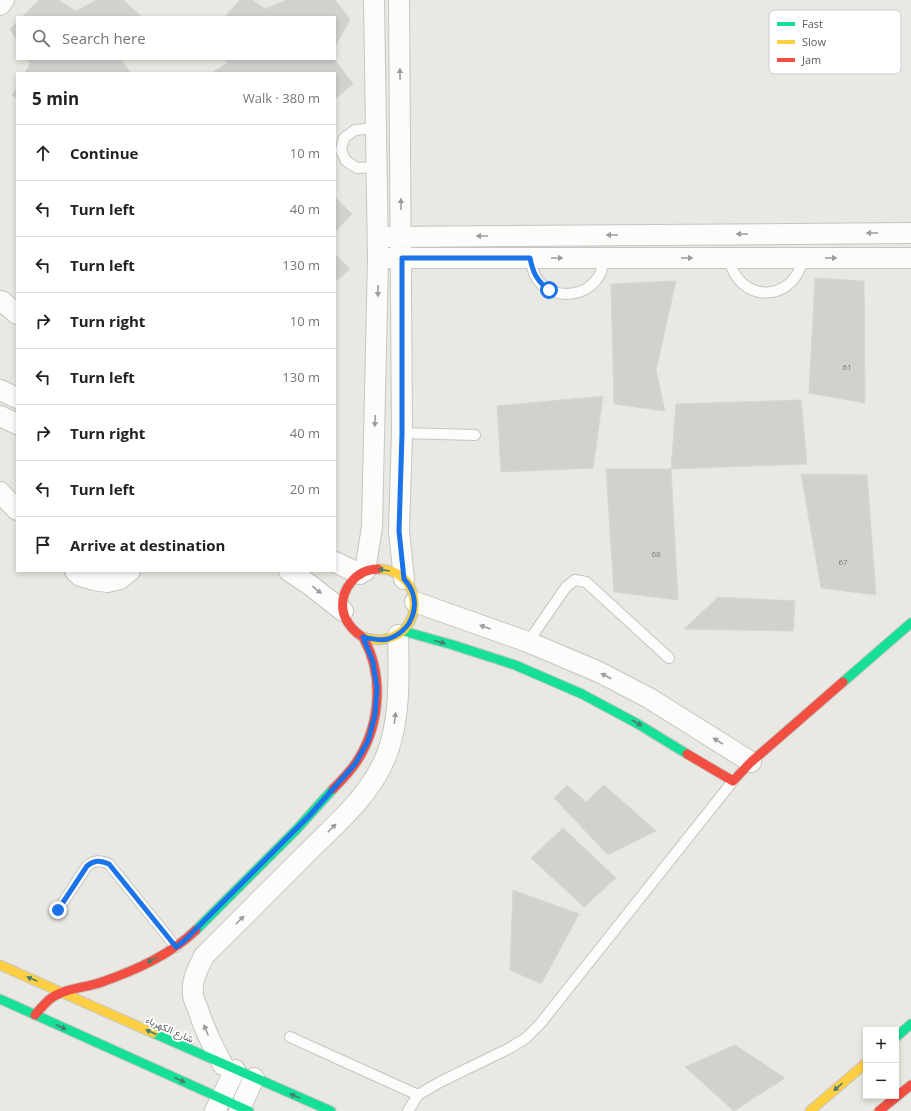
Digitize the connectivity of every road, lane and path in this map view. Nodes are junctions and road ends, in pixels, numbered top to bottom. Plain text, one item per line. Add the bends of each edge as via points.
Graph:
1 (4, 0) edge
2 (374, 0) edge
3 (399, 0) edge
4 (0, 5) edge
5 (376, 128) junction
6 (377, 167) junction
7 (911, 233) edge
8 (378, 237) junction
9 (401, 237) junction
10 (378, 258) junction
11 (402, 258) junction
12 (530, 258) junction
13 (604, 258) junction
14 (729, 258) junction
15 (803, 258) junction
16 (911, 258) edge
17 (0, 301) edge
18 (16, 313) edge
19 (0, 390) edge
20 (16, 398) edge
21 (0, 416) edge
22 (16, 424) edge
23 (402, 434) junction
24 (475, 435) dead end
25 (0, 492) edge
26 (16, 509) edge
27 (336, 562) edge
28 (76, 572) edge
29 (129, 572) edge
30 (290, 572) edge
31 (363, 572) junction
32 (404, 579) junction
33 (415, 602) junction
34 (343, 611) junction
35 (911, 623) edge
36 (400, 633) junction
37 (363, 637) junction
38 (528, 642) junction
39 (669, 658) dead end
40 (751, 762) junction
41 (733, 782) junction
42 (58, 910) dead end
43 (176, 947) junction
44 (0, 965) edge
45 (197, 970) junction
46 (62, 992) junction
47 (0, 999) edge
48 (35, 1015) junction
49 (911, 1024) edge
50 (899, 1034) edge
51 (290, 1037) dead end
52 (863, 1066) edge
53 (229, 1067) junction
54 (254, 1078) junction
55 (911, 1085) edge
56 (418, 1095) junction
57 (218, 1105) edge
58 (243, 1110) edge
59 (332, 1111) edge
60 (408, 1111) edge
61 (810, 1111) edge
62 (879, 1111) edge

1 - 4 street
2 - 5 street
9 -> 3 street
5 - 6 street
5 - 6 lane via 355,130 344,138 341,150 346,161 357,168
6 - 8 street
7 -> 9 street
8 - 9 street
8 - 10 street
9 - 11 street
10 - 11 street
10 -> 31 street via 372,527
11 - 12 street
11 - 23 street
12 -> 13 street
12 - 13 lane via 532,268 541,284 549,290 567,294 585,290 593,284 599,277
13 -> 14 street
14 - 15 street
14 - 15 lane via 734,274 740,282 748,288 766,292 780,289 792,282
15 -> 16 street
17 - 18 street
19 - 20 street
21 - 22 street
23 - 24 lane
23 - 32 street via 399,531
25 - 26 street
27 - 31 street
28 - 29 street via 80,576 107,582 120,579
30 -> 34 street
32 -> 31 street via 386,569
31 - 34 street via 351,581 345,591
32 - 33 street
33 - 36 street via 410,623
38 -> 33 street
34 - 37 street via 350,627
35 - 40 street
36 - 37 street via 387,639
36 -> 41 street via 454,645 515,665 582,694 638,724
45 -> 36 street via 204,956 369,789 384,763 393,735
37 - 43 street via 373,662 377,688 376,708 368,741 355,764 310,815
38 - 39 lane via 566,587 575,580 586,582
40 -> 38 street via 649,698 599,672
40 - 41 street
41 - 56 lane via 540,1024 526,1038
42 - 43 lane via 87,866 91,862 104,861
43 - 45 street
43 -> 46 street via 140,967 100,983
46 -> 44 street, شارع الكهرباء
53 -> 45 street via 208,1036 193,994
46 - 48 street via 47,1001
53 -> 46 street, شارع الكهرباء
47 - 48 street
48 -> 57 street
49 - 50 street
51 - 56 lane
52 -> 61 street
53 - 54 street, شارع الكهرباء
53 - 57 street
54 - 58 street
59 -> 54 street, شارع الكهرباء
55 - 62 street
56 - 60 lane
57 - 58 street

